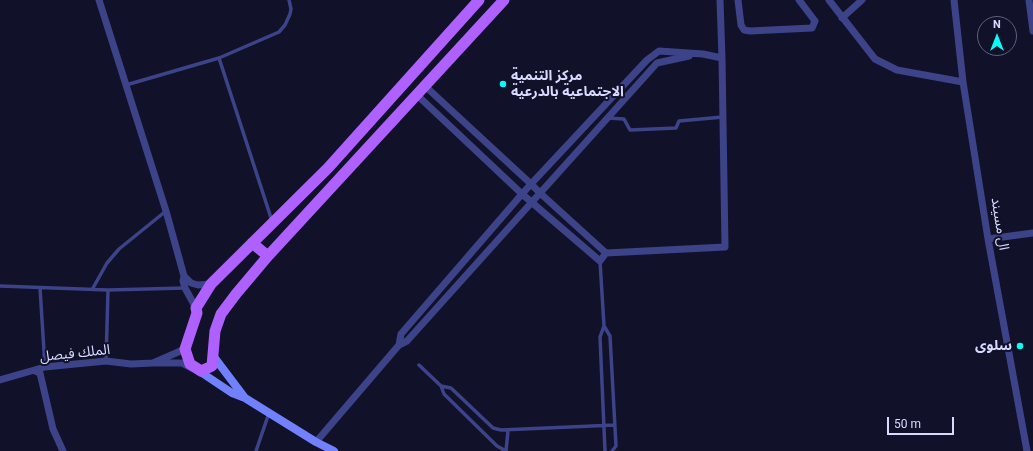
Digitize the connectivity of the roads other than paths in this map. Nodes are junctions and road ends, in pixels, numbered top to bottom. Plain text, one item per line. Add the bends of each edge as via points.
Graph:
1 (99, 0) edge
2 (289, 0) edge
3 (479, 0) edge
4 (504, 0) edge
5 (720, 0) edge
6 (738, 0) edge
7 (800, 0) edge
8 (829, 0) edge
9 (862, 0) edge
10 (954, 0) edge
11 (958, 0) edge
12 (1029, 0) edge
13 (842, 18) junction
14 (1033, 31) edge
15 (704, 54) junction
16 (219, 58) junction
17 (722, 58) junction
18 (963, 82) junction
19 (126, 85) junction
20 (425, 86) junction
21 (417, 95) junction
22 (606, 118) junction
23 (723, 118) junction
24 (328, 168) junction
25 (340, 179) junction
26 (531, 184) junction
27 (540, 193) junction
28 (522, 194) junction
29 (531, 202) junction
30 (166, 211) junction
31 (273, 222) junction
32 (1033, 233) edge
33 (988, 239) junction
34 (252, 243) junction
35 (606, 253) junction
36 (268, 256) junction
37 (600, 261) junction
38 (184, 276) junction
39 (211, 284) junction
40 (0, 286) edge
41 (40, 288) junction
42 (93, 288) junction
43 (185, 288) junction
44 (108, 290) junction
45 (196, 308) junction
46 (604, 326) junction
47 (399, 344) junction
48 (185, 349) junction
49 (214, 357) junction
50 (106, 361) junction
51 (153, 363) junction
52 (419, 365) dead end
53 (44, 367) junction
54 (35, 371) junction
55 (202, 373) joint
56 (0, 380) edge
57 (441, 386) junction
58 (245, 398) junction
59 (269, 413) junction
60 (615, 425) junction
61 (604, 426) junction
62 (508, 431) junction
63 (316, 442) junction
64 (63, 451) edge
65 (256, 451) edge
66 (334, 451) edge
67 (506, 451) edge
68 (605, 451) edge
69 (612, 451) edge
70 (1027, 451) edge

1 - 19 street
2 - 16 lane via 290,14 279,32
3 - 24 main road
4 - 20 main road
5 - 17 street
6 - 7 street via 741,25 744,30 750,31 812,28 815,21
8 - 13 street
9 - 13 street
10 - 11 street
10 - 18 street, ال مسيند
12 - 14 street
13 - 18 street via 875,59 897,70
15 - 17 street
15 - 22 street via 657,63
15 - 26 street via 659,51 647,60
16 - 19 lane
16 - 31 lane
17 - 23 street
18 - 33 street, ال مسيند
19 - 30 street
20 - 21 main road
20 - 26 street
21 - 25 main road
21 - 28 street
22 - 23 lane via 624,119 630,130 676,128 679,121
22 - 27 street
23 - 35 street via 725,247
24 - 25 main road
24 - 31 main road
25 - 36 main road
26 - 27 street
26 - 28 street
27 - 29 street
27 - 35 street
28 - 29 street
28 - 47 street via 400,334
29 - 37 street
29 - 47 street via 407,341
30 - 38 street
30 - 42 lane via 119,249 107,263
31 - 34 main road
32 - 33 street
33 - 70 street, ال مسيند
34 - 36 main road
34 - 39 main road
35 - 37 street
36 - 49 main road via 221,314 215,331
37 - 46 lane
38 - 39 street via 191,283
38 - 43 street
39 - 45 main road
40 - 41 lane
41 - 42 lane
41 - 53 lane
42 - 44 lane
43 - 44 lane
43 - 45 street
44 - 50 lane
45 - 48 main road via 197,313
46 - 60 lane via 610,336
46 - 61 lane via 600,337
47 - 63 street
48 - 49 main road via 190,364 201,371 212,366
48 - 51 street
49 - 58 street
50 - 51 street, الملك فيصل
50 - 53 street, الملك فيصل
51 - 55 street, الملك فيصل via 182,363
52 - 57 lane
53 - 54 street, الملك فيصل
54 - 56 street, الملك فيصل
54 - 64 street via 40,373 53,429
55 - 58 street via 232,393
57 - 62 lane via 450,388 493,428
57 - 67 lane via 444,394 497,446
58 - 59 street
59 - 63 street
59 - 65 lane
60 - 61 lane
60 - 69 lane via 616,446
61 - 62 lane
61 - 68 lane
62 - 67 lane
63 - 66 street

